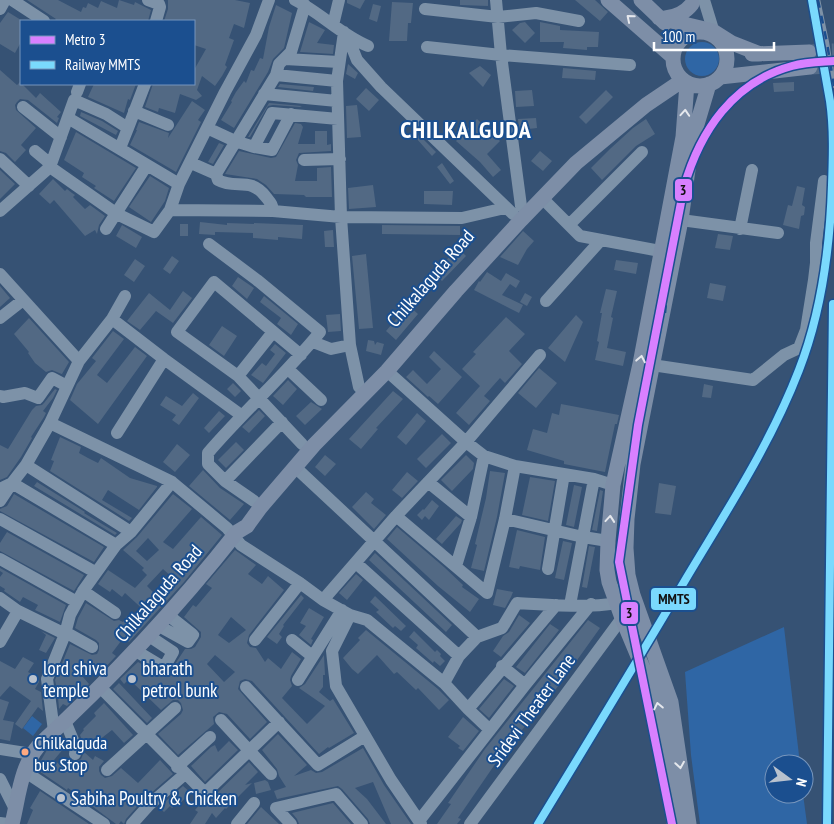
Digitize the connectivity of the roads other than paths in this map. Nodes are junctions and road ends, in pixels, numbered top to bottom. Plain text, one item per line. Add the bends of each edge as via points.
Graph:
1 (5, 0) edge
2 (12, 0) edge
3 (148, 0) edge
4 (269, 0) edge
5 (339, 0) edge
6 (496, 0) edge
7 (641, 0) edge
8 (610, 1) edge
9 (696, 1) edge
10 (300, 2) edge
11 (0, 9) edge
12 (425, 9) dead end
13 (498, 17) junction
14 (662, 18) junction
15 (42, 20) edge
16 (156, 20) edge
17 (579, 21) dead end
18 (341, 31) junction
19 (688, 32) junction
20 (714, 33) junction
21 (368, 46) dead end
22 (427, 47) dead end
23 (726, 49) junction
24 (760, 54) junction
25 (501, 55) junction
26 (674, 57) junction
27 (285, 59) junction
28 (339, 62) junction
29 (630, 65) dead end
30 (276, 75) junction
31 (682, 78) junction
32 (337, 81) junction
33 (714, 81) junction
34 (145, 85) edge
35 (264, 94) junction
36 (337, 101) junction
37 (23, 107) dead end
38 (134, 111) junction
39 (68, 118) junction
40 (338, 119) junction
41 (168, 125) dead end
42 (128, 128) junction
43 (207, 128) junction
44 (61, 137) junction
45 (235, 141) junction
46 (120, 148) junction
47 (35, 151) dead end
48 (642, 152) dead end
49 (0, 159) edge
50 (340, 159) junction
51 (304, 160) dead end
52 (191, 163) junction
53 (147, 165) junction
54 (50, 167) junction
55 (752, 170) dead end
56 (216, 174) junction
57 (824, 181) dead end
58 (179, 184) junction
59 (29, 186) junction
60 (542, 198) junction
61 (513, 209) junction
62 (170, 210) junction
63 (0, 211) edge
64 (273, 211) junction
65 (117, 214) junction
66 (341, 217) junction
67 (681, 220) junction
68 (569, 225) junction
69 (740, 229) junction
70 (106, 230) dead end
71 (778, 233) dead end
72 (601, 240) junction
73 (209, 244) dead end
74 (660, 251) junction
75 (0, 274) edge
76 (125, 296) dead end
77 (23, 300) junction
78 (546, 301) dead end
79 (0, 318) edge
80 (112, 319) junction
81 (273, 332) junction
82 (313, 342) junction
83 (350, 345) junction
84 (302, 355) junction
85 (540, 355) dead end
86 (164, 359) junction
87 (79, 361) junction
88 (652, 365) junction
89 (288, 369) junction
90 (388, 370) junction
91 (238, 376) junction
92 (67, 386) junction
93 (359, 387) junction
94 (0, 396) edge
95 (259, 399) junction
96 (321, 400) dead end
97 (241, 415) junction
98 (282, 422) junction
99 (50, 424) junction
100 (117, 433) dead end
101 (466, 442) junction
102 (302, 444) junction
103 (484, 456) junction
104 (26, 465) junction
105 (515, 466) junction
106 (295, 467) junction
107 (564, 474) junction
108 (594, 479) junction
109 (226, 480) junction
110 (172, 482) junction
111 (428, 482) junction
112 (12, 483) junction
113 (613, 485) junction
114 (0, 489) edge
115 (0, 501) edge
116 (254, 501) junction
117 (396, 516) junction
118 (471, 517) junction
119 (505, 518) junction
120 (0, 519) edge
121 (555, 531) junction
122 (131, 532) junction
123 (235, 534) junction
124 (583, 537) junction
125 (375, 541) junction
126 (608, 541) junction
127 (116, 544) junction
128 (0, 559) edge
129 (356, 563) junction
130 (456, 566) junction
131 (548, 569) dead end
132 (95, 572) junction
133 (300, 583) junction
134 (80, 597) junction
135 (0, 598) edge
136 (634, 599) junction
137 (323, 600) junction
138 (556, 604) junction
139 (591, 604) junction
140 (570, 605) junction
141 (18, 611) junction
142 (620, 611) junction
143 (115, 613) dead end
144 (346, 613) junction
145 (159, 626) junction
146 (65, 633) junction
147 (477, 637) junction
148 (255, 640) dead end
149 (292, 640) dead end
150 (0, 642) edge
151 (92, 647) dead end
152 (136, 651) junction
153 (312, 656) junction
154 (459, 656) junction
155 (502, 666) junction
156 (298, 680) dead end
157 (444, 683) junction
158 (525, 685) junction
159 (100, 687) junction
160 (246, 687) dead end
161 (175, 708) dead end
162 (468, 709) junction
163 (65, 720) junction
164 (221, 720) dead end
165 (279, 722) junction
166 (490, 730) junction
167 (54, 731) junction
168 (146, 734) junction
169 (365, 736) junction
170 (210, 737) dead end
171 (0, 749) edge
172 (249, 750) junction
173 (32, 754) junction
174 (75, 754) dead end
175 (108, 770) dead end
176 (181, 770) junction
177 (24, 771) junction
178 (271, 774) dead end
179 (0, 779) edge
180 (254, 803) dead end
181 (15, 809) junction
182 (420, 822) edge
183 (0, 823) edge
184 (8, 824) edge
185 (12, 824) edge
186 (104, 824) edge
187 (132, 824) edge
188 (237, 824) edge
189 (291, 824) edge
190 (362, 824) edge
191 (470, 824) edge
192 (674, 824) edge
193 (689, 824) edge

1 - 11 street
2 - 15 street
3 - 16 street via 159,4
4 - 43 street via 256,35
5 - 18 street
6 - 13 street
7 - 14 main road
26 -> 8 main road
9 - 14 main road via 681,14
9 - 19 street
9 - 20 street
10 - 18 street
10 - 27 street via 291,52
12 - 13 street
13 - 17 street via 536,13
13 - 25 street
14 - 19 main road
18 - 21 street
18 - 28 street
18 - 61 street via 356,60
19 - 20 main road
19 - 26 main road via 677,44
20 - 23 main road
20 - 24 main road via 732,44
22 - 25 street
23 - 24 main road
23 - 33 main road via 727,64
24 - 33 main road via 810,60
25 - 29 street
25 - 61 street
26 - 31 main road
27 - 28 street
27 - 30 street via 279,64
28 - 32 street
30 - 32 street
30 - 35 street
31 - 33 main road via 702,86
31 - 60 main road, Chilkalaguda Road via 576,163
31 - 61 main road, Chilkalaguda Road via 641,97
74 -> 31 main road via 683,137
32 - 36 street
33 - 67 main road via 692,141
34 - 38 street
35 - 36 street
35 - 45 street
36 - 40 street
37 - 44 street
38 - 41 street
38 - 42 street
39 - 42 street via 74,100
39 - 44 street
39 - 46 street
40 - 45 street via 291,114 272,150
40 - 50 street
42 - 46 street
43 - 45 street
43 - 52 street
44 - 54 street
45 - 56 street
46 - 53 street
47 - 54 street
48 - 68 street
49 - 59 street
50 - 51 street
50 - 66 street
52 - 56 street
52 - 58 street
53 - 58 street
53 - 65 street
54 - 59 street
54 - 65 street
55 - 69 street
56 - 64 street via 224,184 259,188 273,206
57 - 88 street via 814,280 806,330 799,348 753,380
58 - 62 street
59 - 63 street
60 - 68 street
60 - 90 main road, Chilkalaguda Road
61 - 66 street via 462,218
61 - 93 main road, Chilkalaguda Road
62 - 64 street
62 - 65 street via 154,232
64 - 66 street
65 - 70 street
66 - 83 street
67 - 69 street
67 - 88 main road
68 - 72 street via 580,236
69 - 71 street
72 - 74 street
72 - 78 street
73 - 82 street via 320,332
113 -> 74 main road via 640,364
75 - 77 street
76 - 80 street
77 - 79 street
77 - 87 street
80 - 86 street
80 - 87 street
81 - 84 street
81 - 91 street
81 - 91 street via 214,282 177,332
82 - 83 street via 331,349
82 - 84 street
83 - 93 street
84 - 89 street
85 - 101 street
86 - 97 street
86 - 100 street
87 - 92 street
88 - 136 main road via 627,519 626,557
89 - 95 street
89 - 96 street
90 - 101 street
90 - 106 main road, Chilkalaguda Road
91 - 95 street
92 - 94 street via 52,378 38,398 25,392
92 - 99 street
93 - 102 main road, Chilkalaguda Road
95 - 97 street
95 - 98 street
97 - 109 street via 208,453 208,464
98 - 102 street
98 - 109 street
99 - 104 street
99 - 110 street
101 - 103 street
101 - 111 street
102 - 116 main road, Chilkalaguda Road
103 - 105 street
103 - 118 street
104 - 112 street
104 - 122 street
105 - 107 street
105 - 119 street
106 - 123 main road, Chilkalaguda Road via 247,526
106 - 125 street
107 - 108 street
107 - 121 street
108 - 113 street
108 - 124 street
109 - 116 street
110 - 122 street
110 - 123 street
111 - 117 street
111 - 118 street
112 - 114 street
112 - 115 street
112 - 127 street
126 -> 113 main road
116 - 123 main road, Chilkalaguda Road
117 - 125 street
117 - 130 street
118 - 130 street
119 - 121 street
119 - 130 street via 487,593
120 - 132 street
121 - 124 street
121 - 131 street
122 - 127 street
123 - 133 street via 241,545
123 - 145 main road, Chilkalaguda Road
124 - 126 street
124 - 140 street
125 - 129 street
125 - 147 street
126 - 142 main road via 607,570
127 - 132 street
128 - 134 street
129 - 137 street
129 - 154 street
132 - 134 street
133 - 137 street
133 - 148 street
134 - 143 street
134 - 146 street via 70,614
135 - 141 street
136 - 142 street
136 -> 193 main road via 670,702
137 - 144 street
138 - 140 street
138 - 147 street via 517,603 502,628
138 - 155 street
139 - 140 street
139 - 142 street
139 - 158 street
141 - 146 street
141 - 150 street
142 - 191 street, Sridevi Theater Lane
192 -> 142 main road via 658,704
144 - 153 street
144 - 157 street via 367,620
144 - 169 street via 332,651 336,686
145 - 152 main road, Chilkalaguda Road
145 - 152 street via 173,652 165,666
146 - 151 street
146 - 167 street via 47,679
147 - 154 street
149 - 153 street
152 - 159 main road, Chilkalaguda Road
153 - 156 street
154 - 157 street
155 - 158 street
155 - 162 street
157 - 162 street
158 - 166 street
159 - 163 main road, Chilkalaguda Road
159 - 168 street
160 - 165 street
161 - 168 street
162 - 166 street
163 - 167 main road, Chilkalaguda Road
163 - 174 street via 76,747
164 - 172 street
165 - 169 street via 318,765
165 - 172 street
166 - 182 street
167 - 173 main road, Chilkalaguda Road
168 - 175 street
168 - 176 street
169 - 182 street via 390,780
170 - 176 street
171 - 173 street
172 - 176 street via 205,793
172 - 178 street
173 - 177 main road, Chilkalaguda Road
176 - 187 street
177 - 181 main road, Chilkalaguda Road
177 - 186 street
179 - 181 street
180 - 188 street
181 - 185 main road, Chilkalaguda Road
183 - 184 street
189 - 190 street via 276,808 336,794

